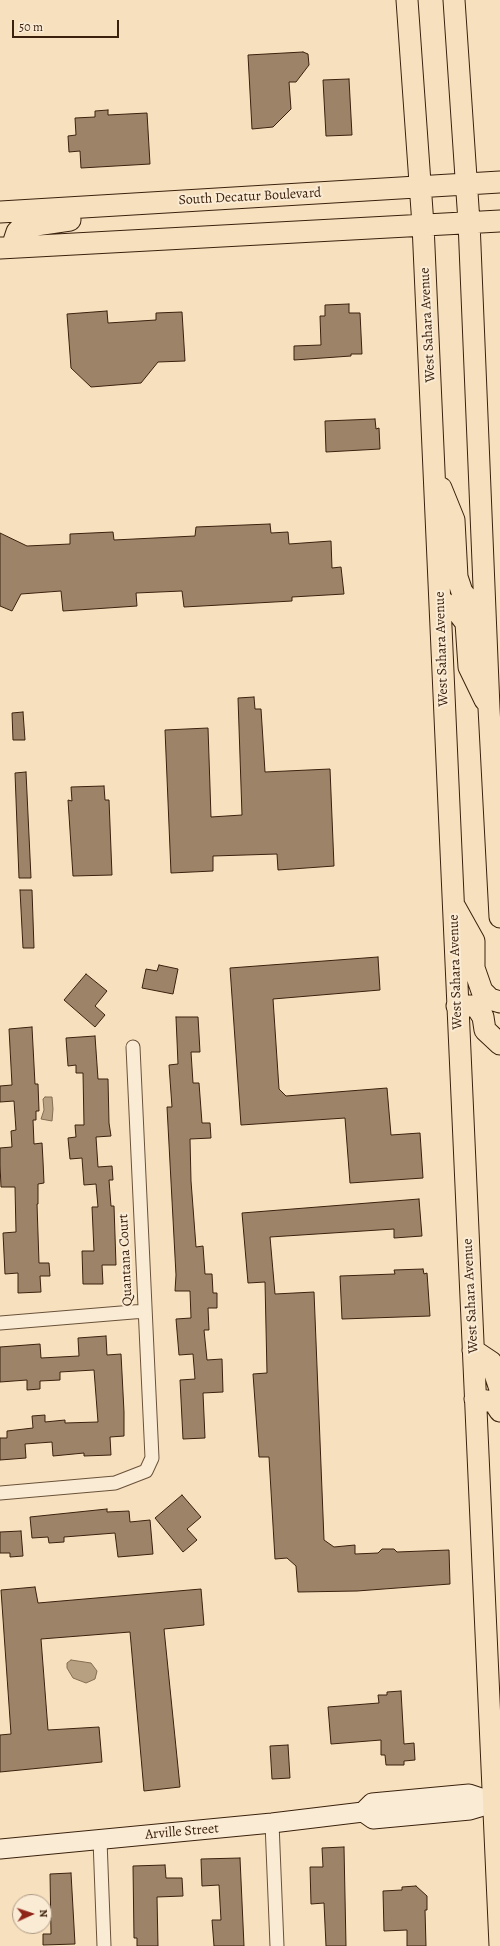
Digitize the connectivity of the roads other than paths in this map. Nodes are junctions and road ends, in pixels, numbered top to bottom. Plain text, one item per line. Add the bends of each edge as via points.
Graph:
1 (407, 0) edge
2 (454, 0) edge
3 (500, 182) edge
4 (466, 184) junction
5 (420, 187) junction
6 (132, 204) junction
7 (2, 216) edge
8 (500, 221) edge
9 (469, 222) junction
10 (423, 225) junction
11 (6, 247) edge
12 (435, 470) junction
13 (440, 600) junction
14 (485, 613) junction
15 (489, 708) junction
16 (453, 903) junction
17 (500, 918) edge
18 (500, 1002) edge
19 (457, 1006) junction
20 (500, 1044) edge
21 (133, 1047) dead end
22 (145, 1311) junction
23 (0, 1323) edge
24 (473, 1350) junction
25 (500, 1389) edge
26 (476, 1399) junction
27 (500, 1411) edge
28 (0, 1493) edge
29 (497, 1802) edge
30 (272, 1823) junction
31 (100, 1840) junction
32 (0, 1849) edge
33 (500, 1945) edge
34 (104, 1946) edge
35 (278, 1946) edge

1 - 5 main road, West Sahara Avenue
2 - 4 main road
3 - 4 main road, South Decatur Boulevard
4 - 5 main road, South Decatur Boulevard
4 - 9 main road
5 - 6 main road, South Decatur Boulevard
5 - 10 main road, West Sahara Avenue
6 - 7 main road, South Decatur Boulevard
6 - 11 main road via 106,213 22,227
8 - 9 main road
9 - 10 main road
9 - 14 main road
10 - 11 main road
10 - 12 main road, West Sahara Avenue
12 - 13 main road, West Sahara Avenue
12 - 14 main road via 454,520 457,577 462,592
13 - 15 main road via 458,611 466,623 469,667
13 - 16 main road, West Sahara Avenue
14 - 15 main road
15 - 17 main road
16 - 18 main road via 474,940 474,968 480,987 490,999
16 - 19 main road, West Sahara Avenue
19 - 20 main road via 476,1006 483,1017 485,1030
19 - 24 main road, West Sahara Avenue
21 - 22 street, Quantana Court
22 - 23 street
22 - 28 street, Quantana Court via 152,1458 146,1471 115,1483
24 - 25 main road via 491,1362
24 - 26 main road, West Sahara Avenue
26 - 27 main road via 494,1402
26 - 29 main road, West Sahara Avenue
29 - 30 main road, Arville Street via 470,1810 373,1819 363,1812
29 - 33 main road, West Sahara Avenue
30 - 31 main road, Arville Street
30 - 35 street
31 - 32 main road, Arville Street
31 - 34 street

